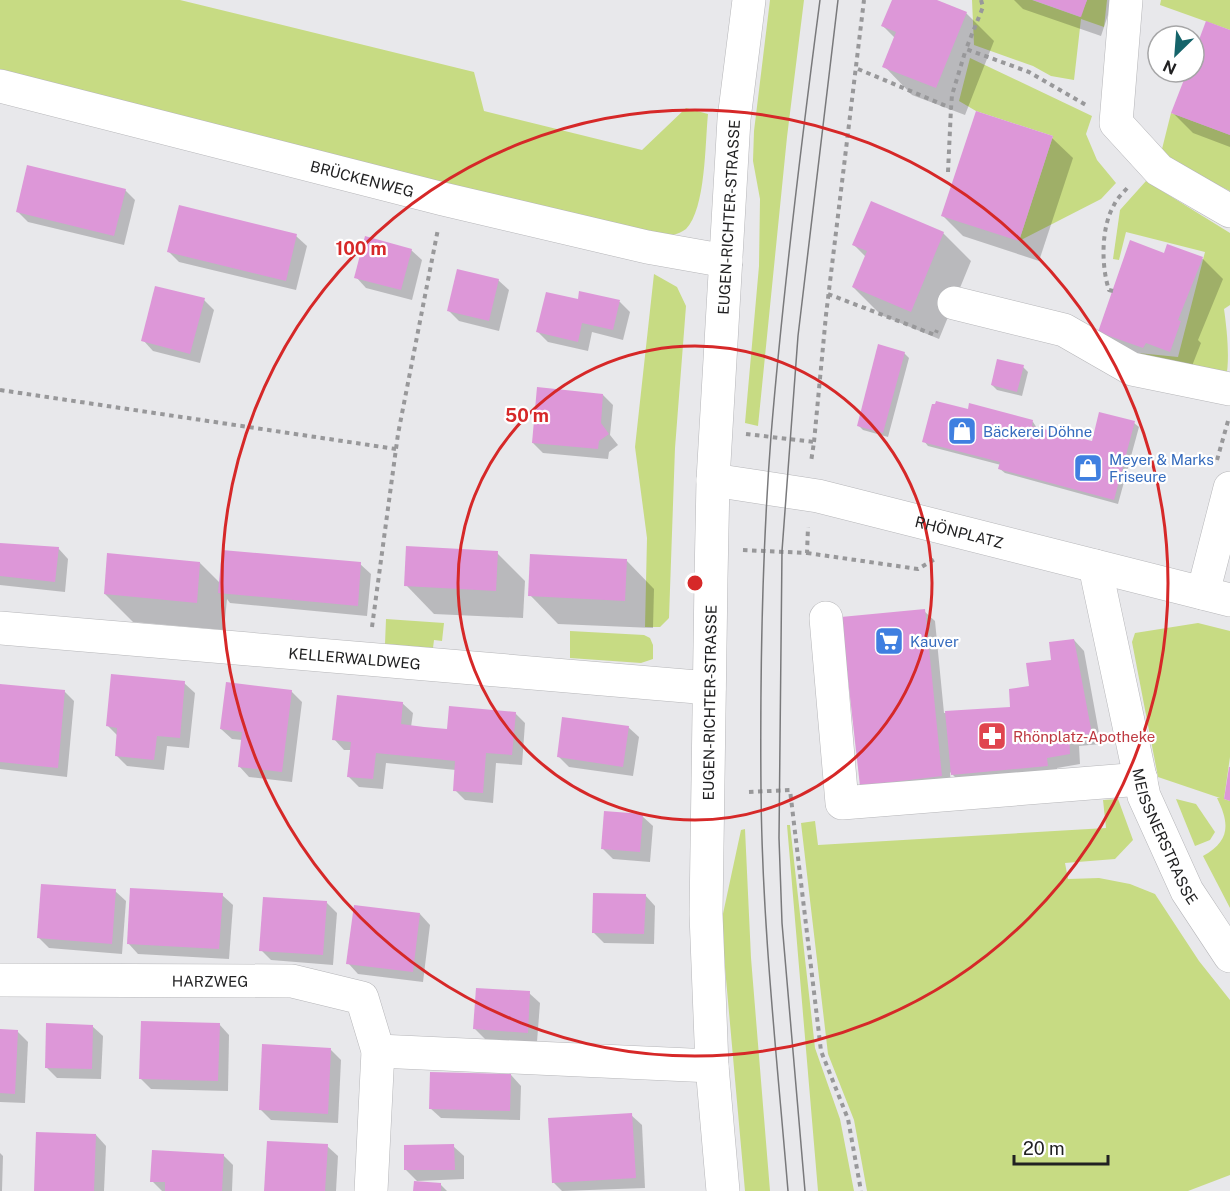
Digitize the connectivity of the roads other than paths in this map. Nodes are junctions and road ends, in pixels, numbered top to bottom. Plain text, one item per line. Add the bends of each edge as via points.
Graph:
1 (749, 0) edge
2 (1126, 0) edge
3 (0, 86) edge
4 (1230, 211) edge
5 (726, 261) junction
6 (954, 303) road end
7 (1230, 389) edge
8 (713, 480) junction
9 (1230, 488) edge
10 (1095, 566) junction
11 (1217, 596) edge
12 (826, 618) dead end
13 (0, 628) edge
14 (709, 688) junction
15 (1141, 779) junction
16 (1230, 956) edge
17 (0, 980) edge
18 (378, 1051) junction
19 (712, 1066) junction
20 (371, 1191) edge
21 (723, 1191) edge

1 - 5 street, EUGEN-RICHTER-STRASSE via 734,119
2 - 4 street via 1116,123 1159,170
3 - 5 street, BRÜCKENWEG via 443,199 647,247
5 - 8 street, EUGEN-RICHTER-STRASSE
6 - 7 street via 1064,330 1132,369
8 - 10 street, RHÖNPLATZ via 808,494
8 - 14 street, EUGEN-RICHTER-STRASSE
9 - 11 street
10 - 11 street, RHÖNPLATZ
10 - 15 street, MEISSNERSTRASSE
12 - 15 street via 842,804
13 - 14 street, KELLERWALDWEG
14 - 19 street, EUGEN-RICHTER-STRASSE via 706,914
15 - 16 street, MEISSNERSTRASSE via 1144,796 1187,891
17 - 18 street, HARZWEG via 292,981 362,998
18 - 19 street
18 - 20 street, HARZWEG
19 - 21 street, EUGEN-RICHTER-STRASSE

